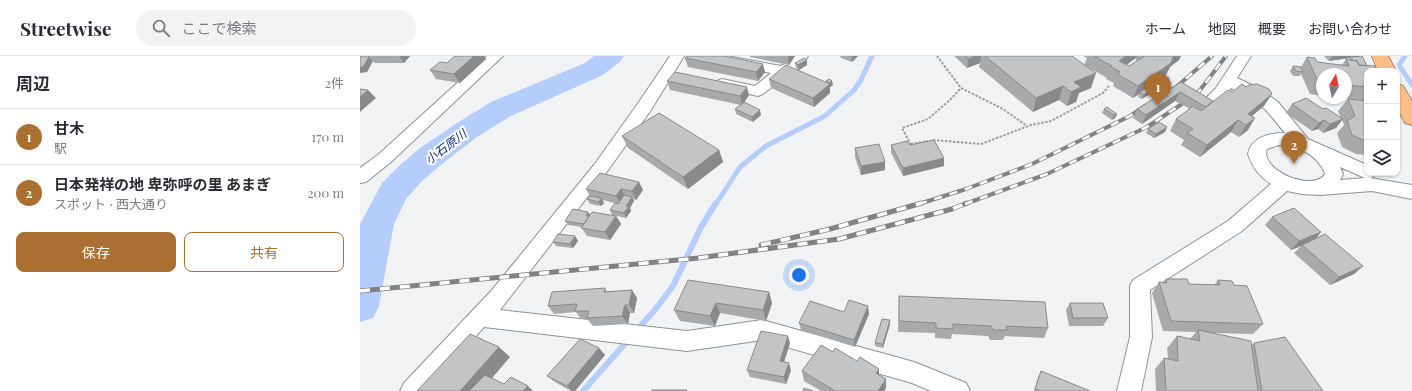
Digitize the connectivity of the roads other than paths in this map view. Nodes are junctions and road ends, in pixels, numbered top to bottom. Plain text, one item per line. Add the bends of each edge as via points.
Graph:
1 (490, 56) edge
2 (495, 56) edge
3 (676, 56) edge
4 (703, 56) edge
5 (801, 56) edge
6 (1244, 56) edge
7 (1380, 56) edge
8 (1386, 68) edge
9 (783, 71) junction
10 (705, 80) edge
11 (1228, 80) junction
12 (1400, 95) edge
13 (1212, 100) edge
14 (1410, 111) edge
15 (1308, 146) junction
16 (1364, 171) edge
17 (1388, 176) edge
18 (360, 177) edge
19 (1412, 181) edge
20 (1284, 183) junction
21 (1320, 188) junction
22 (1412, 192) edge
23 (480, 317) junction
24 (412, 391) edge
25 (958, 391) edge
26 (1129, 391) edge

1 - 2 street
2 - 18 street via 385,158
3 - 23 street via 674,74 645,106 600,169
4 - 9 street
5 - 9 street via 796,64
6 - 11 street
7 - 8 highway
9 - 10 street via 758,91
11 - 13 street
11 - 15 street via 1254,93 1272,106
12 - 14 highway
15 - 16 street
15 - 20 street via 1278,139 1268,140 1260,145 1257,151 1258,159 1263,168
15 - 21 street via 1327,159 1334,171 1333,178
17 - 19 street
20 - 21 street via 1309,189
20 - 26 street via 1235,226 1140,286 1141,337
21 - 22 street via 1372,184
23 - 24 street
23 - 25 street via 687,341 762,330 914,373

